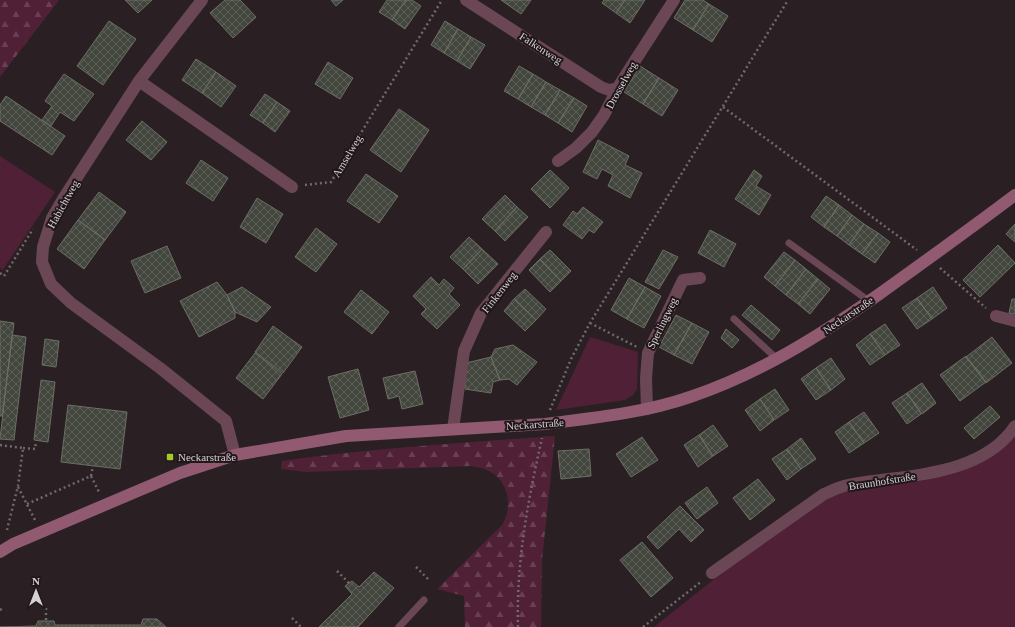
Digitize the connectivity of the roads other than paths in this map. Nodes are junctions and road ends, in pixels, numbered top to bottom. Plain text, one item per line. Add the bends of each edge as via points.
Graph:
1 (202, 0) edge
2 (674, 0) edge
3 (471, 1) edge
4 (139, 81) junction
5 (618, 88) junction
6 (558, 161) dead end
7 (292, 187) road end
8 (1015, 195) edge
9 (546, 232) dead end
10 (789, 243) dead end
11 (700, 278) dead end
12 (869, 301) junction
13 (996, 316) road end
14 (734, 319) dead end
15 (1015, 321) edge
16 (777, 359) junction
17 (647, 409) junction
18 (1015, 426) edge
19 (453, 429) junction
20 (235, 455) junction
21 (14, 544) junction
22 (0, 547) edge
23 (0, 552) edge
24 (712, 573) road end
25 (424, 600) dead end
26 (399, 627) edge

1 - 4 street, Habichtweg
2 - 5 street, Drosselweg
3 - 5 street, Falkenweg via 601,87 609,90
4 - 7 street
4 - 20 street, Habichtweg via 52,218 43,247 42,262 51,284 71,303 160,368 226,421
5 - 6 street, Drosselweg via 592,132
8 - 12 street, Neckarstraße
9 - 19 street, Finkenweg via 481,314 464,351
10 - 12 lane
11 - 17 street, Sperlingweg via 683,280 648,353
12 - 16 street, Neckarstraße
13 - 15 street
14 - 16 lane
16 - 17 street, Neckarstraße via 690,398
17 - 19 street, Neckarstraße via 545,424
18 - 24 street, Braunhofstraße via 999,444 982,457 963,464 939,471 844,486 824,494
19 - 20 street, Neckarstraße via 346,436
20 - 21 street, Neckarstraße via 180,473
21 - 22 street, Neckarstraße
21 - 23 street, Neckarstraße
25 - 26 lane

